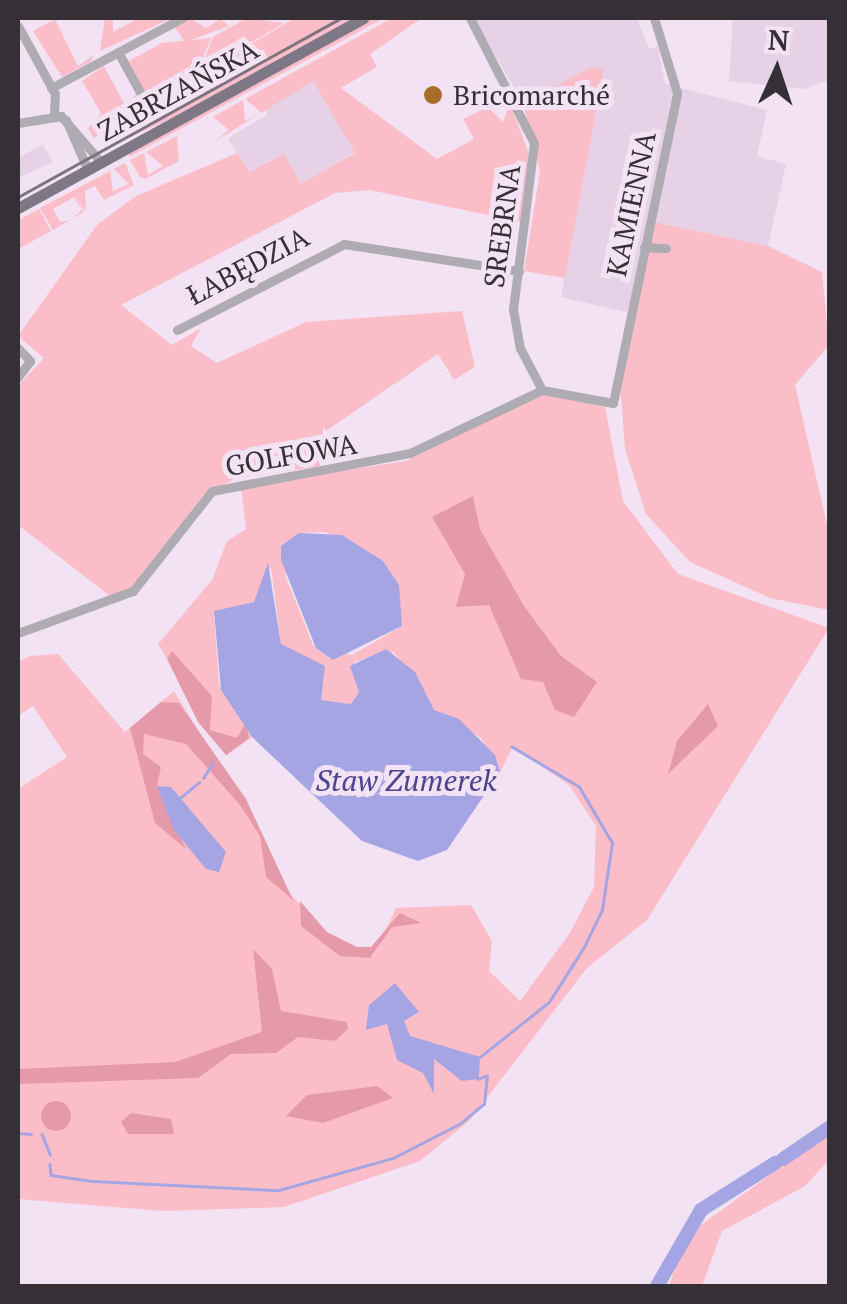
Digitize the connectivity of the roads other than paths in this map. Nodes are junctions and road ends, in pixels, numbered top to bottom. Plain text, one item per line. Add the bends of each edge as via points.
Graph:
1 (182, 18) edge
2 (362, 18) edge
3 (470, 18) edge
4 (654, 18) edge
5 (18, 26) edge
6 (118, 52) junction
7 (51, 88) junction
8 (147, 104) dead end
9 (49, 113) junction
10 (66, 120) junction
11 (18, 122) edge
12 (100, 162) junction
13 (87, 168) junction
14 (18, 208) edge
15 (644, 247) junction
16 (666, 248) dead end
17 (519, 271) junction
18 (177, 330) dead end
19 (18, 348) edge
20 (18, 377) edge
21 (542, 390) junction
22 (18, 633) edge

1 - 6 street
2 - 12 main road, ZABRZAŃSKA
3 - 17 street, SREBRNA via 534,143
4 - 15 street, KAMIENNA via 677,94
5 - 7 street
6 - 7 street
6 - 8 street
7 - 9 street
9 - 10 street
9 - 11 street
10 - 12 street
10 - 13 street
12 - 13 main road, ZABRZAŃSKA
13 - 14 main road, ZABRZAŃSKA
15 - 16 street
15 - 21 street, KAMIENNA via 613,403
17 - 18 street, ŁABĘDZIA via 344,244
17 - 21 street, SREBRNA via 514,331
19 - 20 street via 30,361
21 - 22 street, GOLFOWA via 381,462 212,492 133,591

